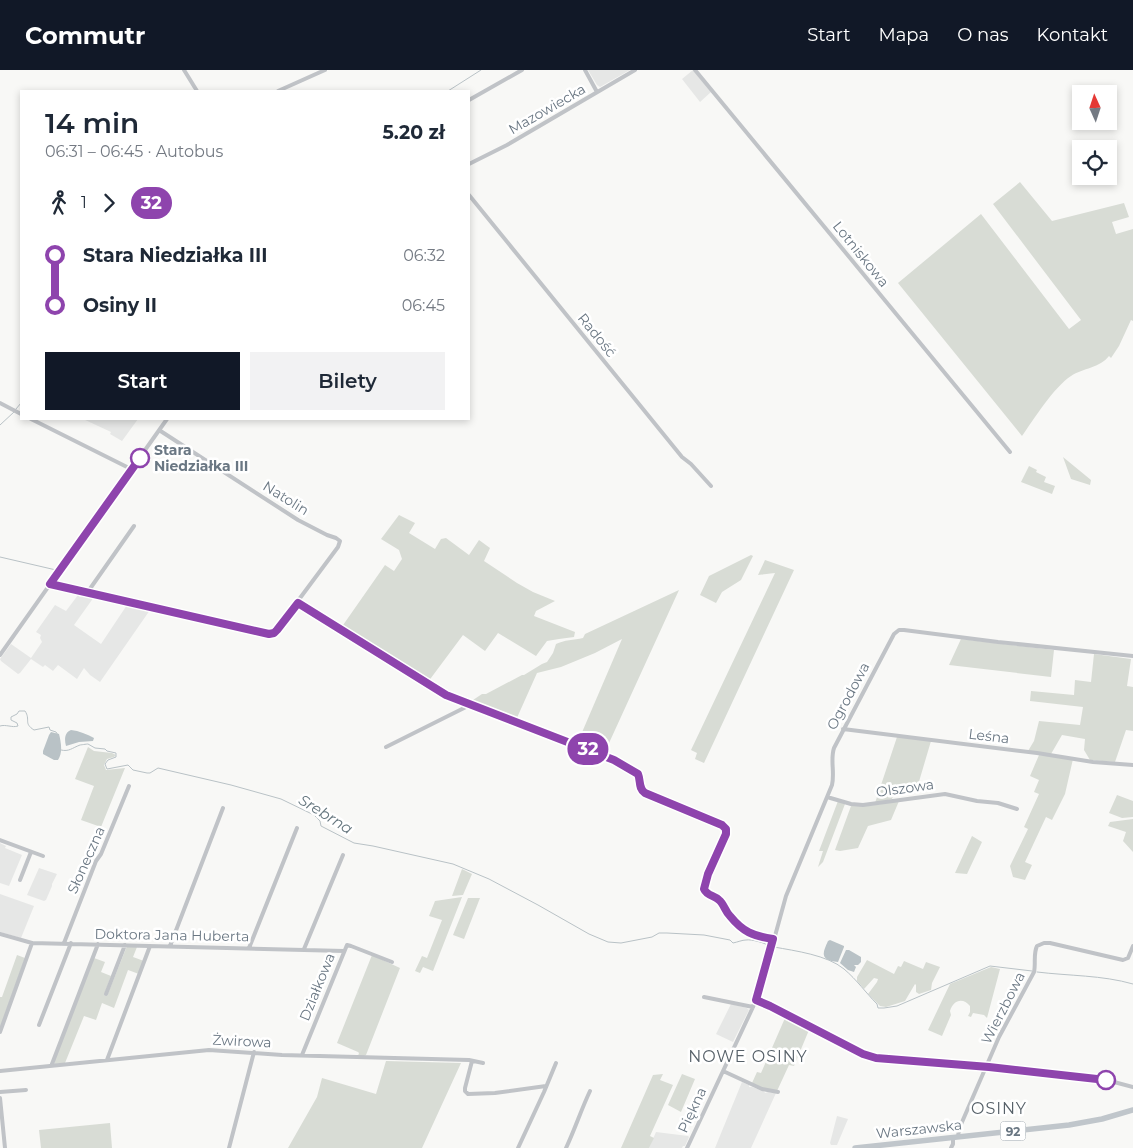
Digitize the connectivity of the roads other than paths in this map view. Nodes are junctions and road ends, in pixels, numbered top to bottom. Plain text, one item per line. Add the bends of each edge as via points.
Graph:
1 (184, 70) edge
2 (324, 70) edge
3 (522, 70) edge
4 (585, 70) edge
5 (635, 70) edge
6 (695, 70) edge
7 (196, 90) edge
8 (280, 90) edge
9 (597, 92) junction
10 (470, 99) edge
11 (470, 164) edge
12 (470, 196) edge
13 (0, 403) edge
14 (20, 413) edge
15 (33, 420) edge
16 (166, 420) edge
17 (159, 430) junction
18 (1010, 452) dead end
19 (131, 469) junction
20 (711, 486) dead end
21 (134, 526) dead end
22 (50, 584) junction
23 (87, 593) junction
24 (298, 603) junction
25 (0, 655) edge
26 (1133, 656) edge
27 (469, 704) junction
28 (843, 729) junction
29 (386, 747) dead end
30 (1133, 765) edge
31 (129, 786) dead end
32 (827, 797) junction
33 (223, 808) dead end
34 (1017, 809) dead end
35 (297, 828) dead end
36 (0, 840) edge
37 (31, 852) junction
38 (342, 855) dead end
39 (43, 856) dead end
40 (20, 880) dead end
41 (0, 934) edge
42 (773, 939) junction
43 (32, 943) junction
44 (64, 943) junction
45 (71, 943) junction
46 (98, 944) junction
47 (125, 945) junction
48 (150, 946) junction
49 (170, 946) junction
50 (1133, 946) edge
51 (249, 948) junction
52 (304, 949) junction
53 (344, 951) junction
54 (392, 962) dead end
55 (106, 994) dead end
56 (704, 997) dead end
57 (756, 1000) junction
58 (753, 1007) junction
59 (39, 1025) dead end
60 (0, 1032) edge
61 (254, 1052) junction
62 (302, 1055) junction
63 (107, 1060) junction
64 (472, 1061) junction
65 (483, 1063) dead end
66 (556, 1063) dead end
67 (52, 1066) junction
68 (986, 1067) junction
69 (723, 1071) junction
70 (0, 1072) edge
71 (546, 1086) junction
72 (1133, 1087) edge
73 (26, 1090) dead end
74 (590, 1091) dead end
75 (0, 1092) edge
76 (778, 1092) dead end
77 (0, 1098) edge
78 (1133, 1110) edge
79 (956, 1137) junction
80 (6, 1148) edge
81 (229, 1148) edge
82 (518, 1148) edge
83 (566, 1148) edge
84 (687, 1148) edge
85 (855, 1148) edge
86 (951, 1148) edge

1 - 7 street
2 - 8 street
3 - 10 street
4 - 9 street
5 - 9 street, Mazowiecka
6 - 18 street, Lotniskowa
9 - 11 street, Mazowiecka
12 - 20 street, Radość via 676,450
13 - 14 street
15 - 19 street
16 - 17 street
17 - 19 street
17 - 24 street, Natolin via 298,520 339,540 338,547
19 - 22 street
21 - 23 street
22 - 23 street
22 - 25 street
23 - 24 street via 269,634 277,630
24 - 27 street via 446,695
26 - 28 street, Ogrodowa via 899,630 890,640
27 - 29 street
27 - 42 street via 614,760 638,774 640,788 645,793 722,825 726,834 704,890 720,901 745,931
28 - 30 street, Leśna
28 - 32 street, Ogrodowa via 832,754 833,780
31 - 44 street, Słoneczna
32 - 34 street, Olszowa via 863,805 945,794
32 - 42 street, Ogrodowa via 786,896
33 - 49 street
35 - 51 street
36 - 37 street
37 - 39 street
37 - 40 street
38 - 52 street
41 - 43 street, Doktora Jana Huberta
42 - 57 street, Ogrodowa
43 - 44 street, Doktora Jana Huberta
43 - 60 street
44 - 45 street, Doktora Jana Huberta
45 - 46 street, Doktora Jana Huberta
45 - 59 street
46 - 47 street, Doktora Jana Huberta
46 - 67 street
47 - 48 street, Doktora Jana Huberta
47 - 55 street
48 - 49 street, Doktora Jana Huberta
48 - 63 street
49 - 51 street, Doktora Jana Huberta
50 - 68 street, Wierzbowa via 1128,958 1123,960 1050,943 1036,946 1034,972
51 - 52 street, Doktora Jana Huberta
52 - 53 street, Doktora Jana Huberta
53 - 54 street, Działkowa via 347,945
53 - 62 street, Działkowa
56 - 58 street
57 - 58 street, Piękna
57 - 68 street via 870,1056
58 - 69 street, Piękna
61 - 62 street, Żwirowa
61 - 63 street, Żwirowa via 204,1050
61 - 81 street
62 - 64 street, Żwirowa
63 - 67 street, Żwirowa
64 - 65 street, Żwirowa
64 - 71 street via 466,1093 495,1093
66 - 71 street
67 - 70 street, Żwirowa
68 - 72 street
68 - 79 street
69 - 76 street via 762,1089
69 - 84 street, Piękna
71 - 82 street
73 - 75 street
74 - 83 street
77 - 80 street
78 - 79 main road, Warszawska / 92 via 1069,1125
79 - 85 main road, Warszawska / 92
79 - 86 street

